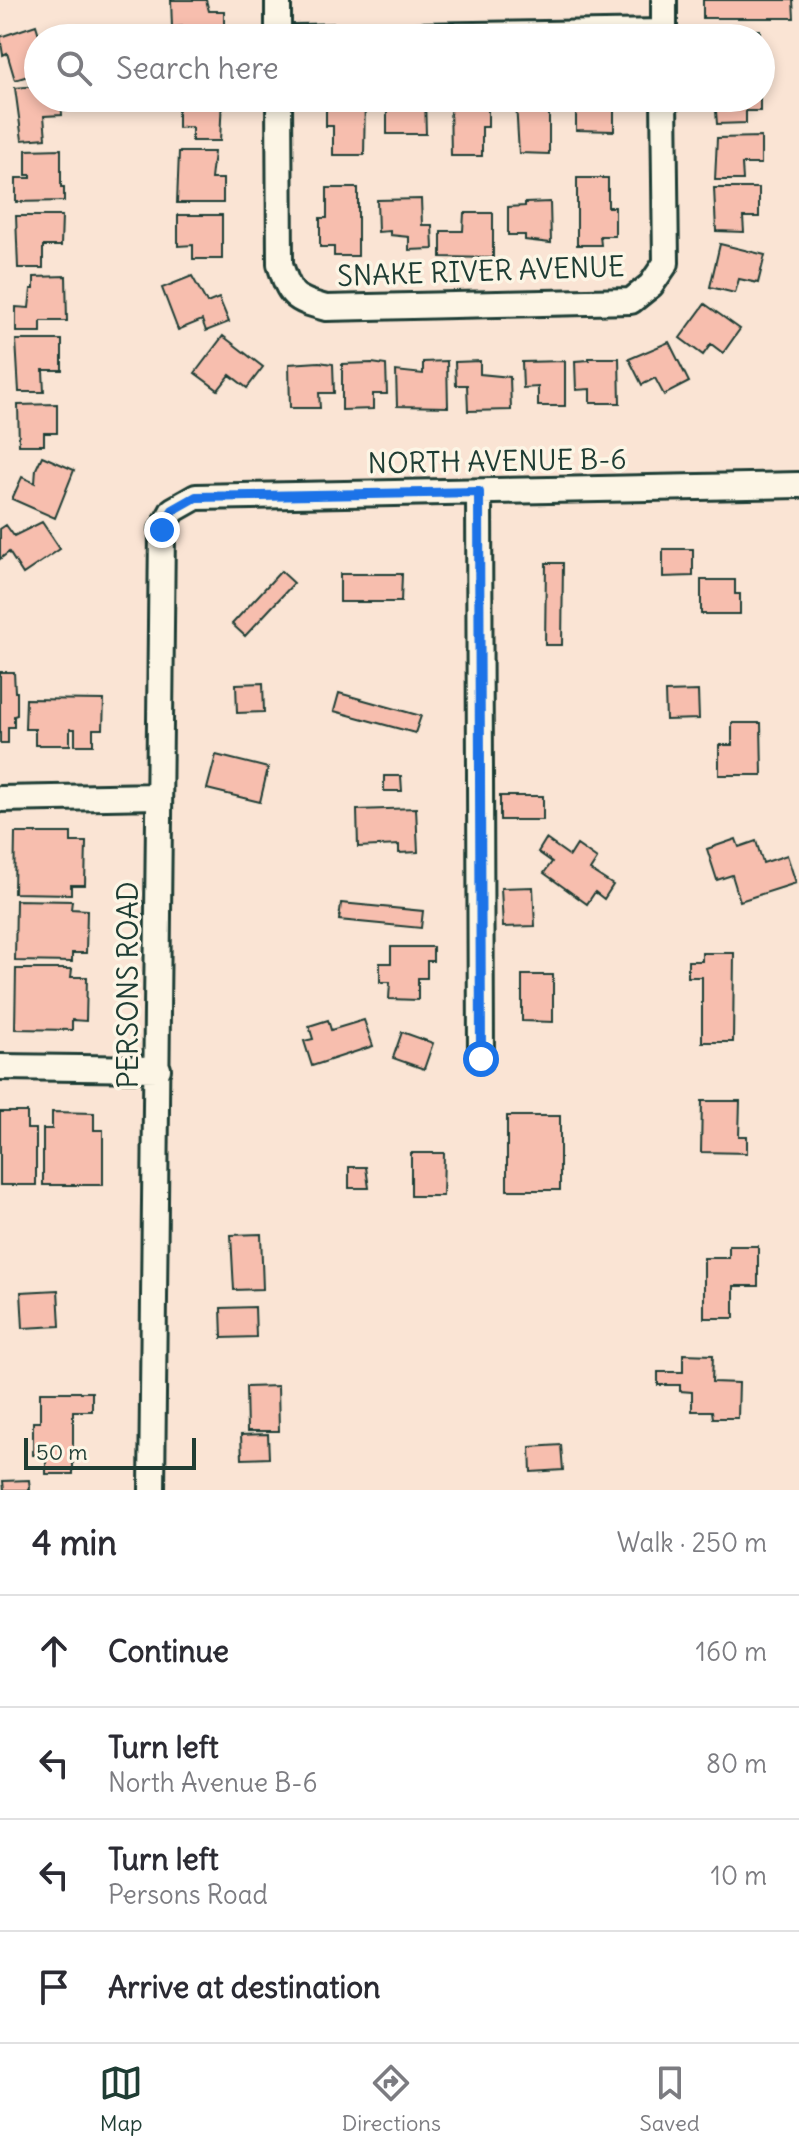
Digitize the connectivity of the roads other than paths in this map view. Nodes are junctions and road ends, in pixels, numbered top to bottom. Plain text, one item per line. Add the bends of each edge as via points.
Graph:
1 (278, 0) edge
2 (664, 0) edge
3 (278, 24) edge
4 (664, 24) edge
5 (279, 112) edge
6 (664, 112) edge
7 (799, 485) edge
8 (479, 492) junction
9 (196, 497) joint
10 (159, 796) junction
11 (0, 799) edge
12 (481, 1059) dead end
13 (0, 1067) edge
14 (158, 1069) junction
15 (152, 1490) edge

1 - 3 street
2 - 4 street
5 - 6 street, SNAKE RIVER AVENUE via 280,264 289,290 326,308 631,301 666,263
7 - 8 street, NORTH AVENUE B-6
8 - 9 street, NORTH AVENUE B-6
8 - 12 street
9 - 10 street, PERSONS ROAD via 173,510 162,530
10 - 11 street
10 - 14 street, PERSONS ROAD
13 - 14 street
14 - 15 street, PERSONS ROAD

